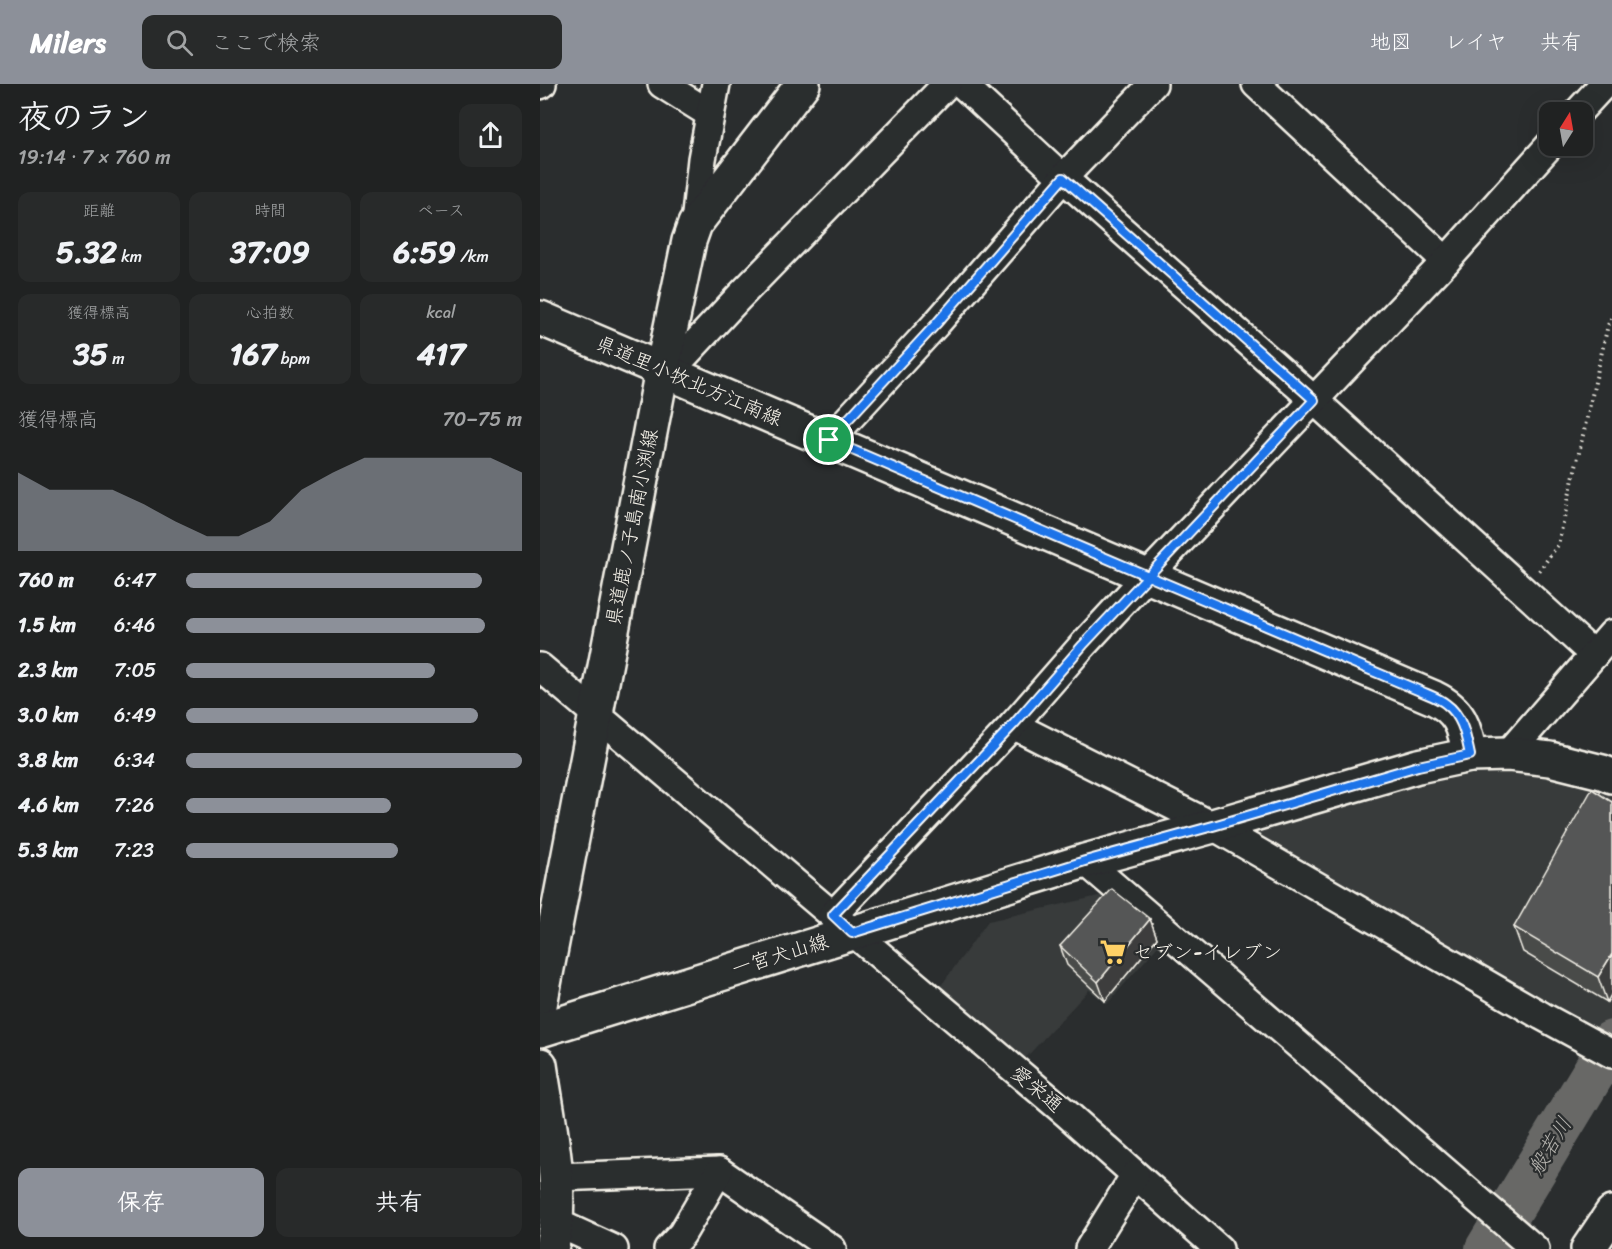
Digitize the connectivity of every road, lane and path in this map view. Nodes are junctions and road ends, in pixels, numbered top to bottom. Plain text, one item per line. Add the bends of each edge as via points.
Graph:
1 (662, 84) edge
2 (716, 84) edge
3 (803, 84) edge
4 (947, 84) edge
5 (962, 84) edge
6 (1153, 84) edge
7 (1256, 84) edge
8 (1604, 84) edge
9 (1587, 102) edge
10 (710, 114) junction
11 (1540, 156) edge
12 (1063, 178) junction
13 (695, 224) junction
14 (1446, 261) junction
15 (1612, 317) edge
16 (540, 318) edge
17 (666, 371) junction
18 (1314, 400) junction
19 (829, 440) junction
20 (1148, 576) junction
21 (1524, 591) junction
22 (1612, 634) edge
23 (1594, 655) junction
24 (540, 667) edge
25 (596, 714) junction
26 (1013, 725) junction
27 (1508, 754) junction
28 (1470, 755) junction
29 (1612, 776) edge
30 (1213, 826) junction
31 (1085, 861) junction
32 (842, 924) junction
33 (540, 1005) edge
34 (540, 1030) edge
35 (1612, 1054) edge
36 (540, 1065) edge
37 (718, 1171) junction
38 (1135, 1175) junction
39 (556, 1177) junction
40 (1612, 1213) edge
41 (553, 1236) edge
42 (614, 1249) edge
43 (668, 1249) edge
44 (832, 1249) edge
45 (1089, 1249) edge
46 (1219, 1249) edge
47 (1535, 1249) edge
48 (1588, 1249) edge

1 - 10 street
2 - 10 street
3 - 13 main road, 県道鹿ノ子島南小渕線
4 - 17 street
5 - 12 street
6 - 12 street
7 - 14 street
8 - 9 street
10 - 13 street
11 - 14 street
12 - 18 street
12 - 19 street
13 - 17 main road, 県道鹿ノ子島南小渕線
14 - 18 street
15 - 21 path via 1558,545
16 - 17 main road, 県道里小牧北方江南線
17 - 19 main road, 県道里小牧北方江南線
17 - 25 main road, 県道鹿ノ子島南小渕線
18 - 20 street
18 - 21 street
19 - 20 main road, 県道里小牧北方江南線
20 - 26 street
20 - 28 main road, 県道里小牧北方江南線 via 1447,704 1465,731
21 - 23 street
22 - 23 street
23 - 27 street
24 - 25 street, 愛栄通
25 - 32 street, 愛栄通
25 - 33 main road, 県道鹿ノ子島南小渕線
26 - 30 street
26 - 32 street
27 - 28 main road, 一宮犬山線
27 - 29 main road, 一宮犬山線 via 1550,759
28 - 30 main road, 一宮犬山線 via 1418,766
30 - 31 main road, 一宮犬山線
30 - 35 street
31 - 32 main road, 一宮犬山線
31 - 47 street
32 - 34 main road, 一宮犬山線
32 - 38 street, 愛栄通
36 - 39 main road
37 - 39 street
37 - 43 street via 682,1234
37 - 44 street
38 - 45 street
38 - 46 street, 愛栄通
39 - 41 main road
40 - 48 main road
41 - 42 street

